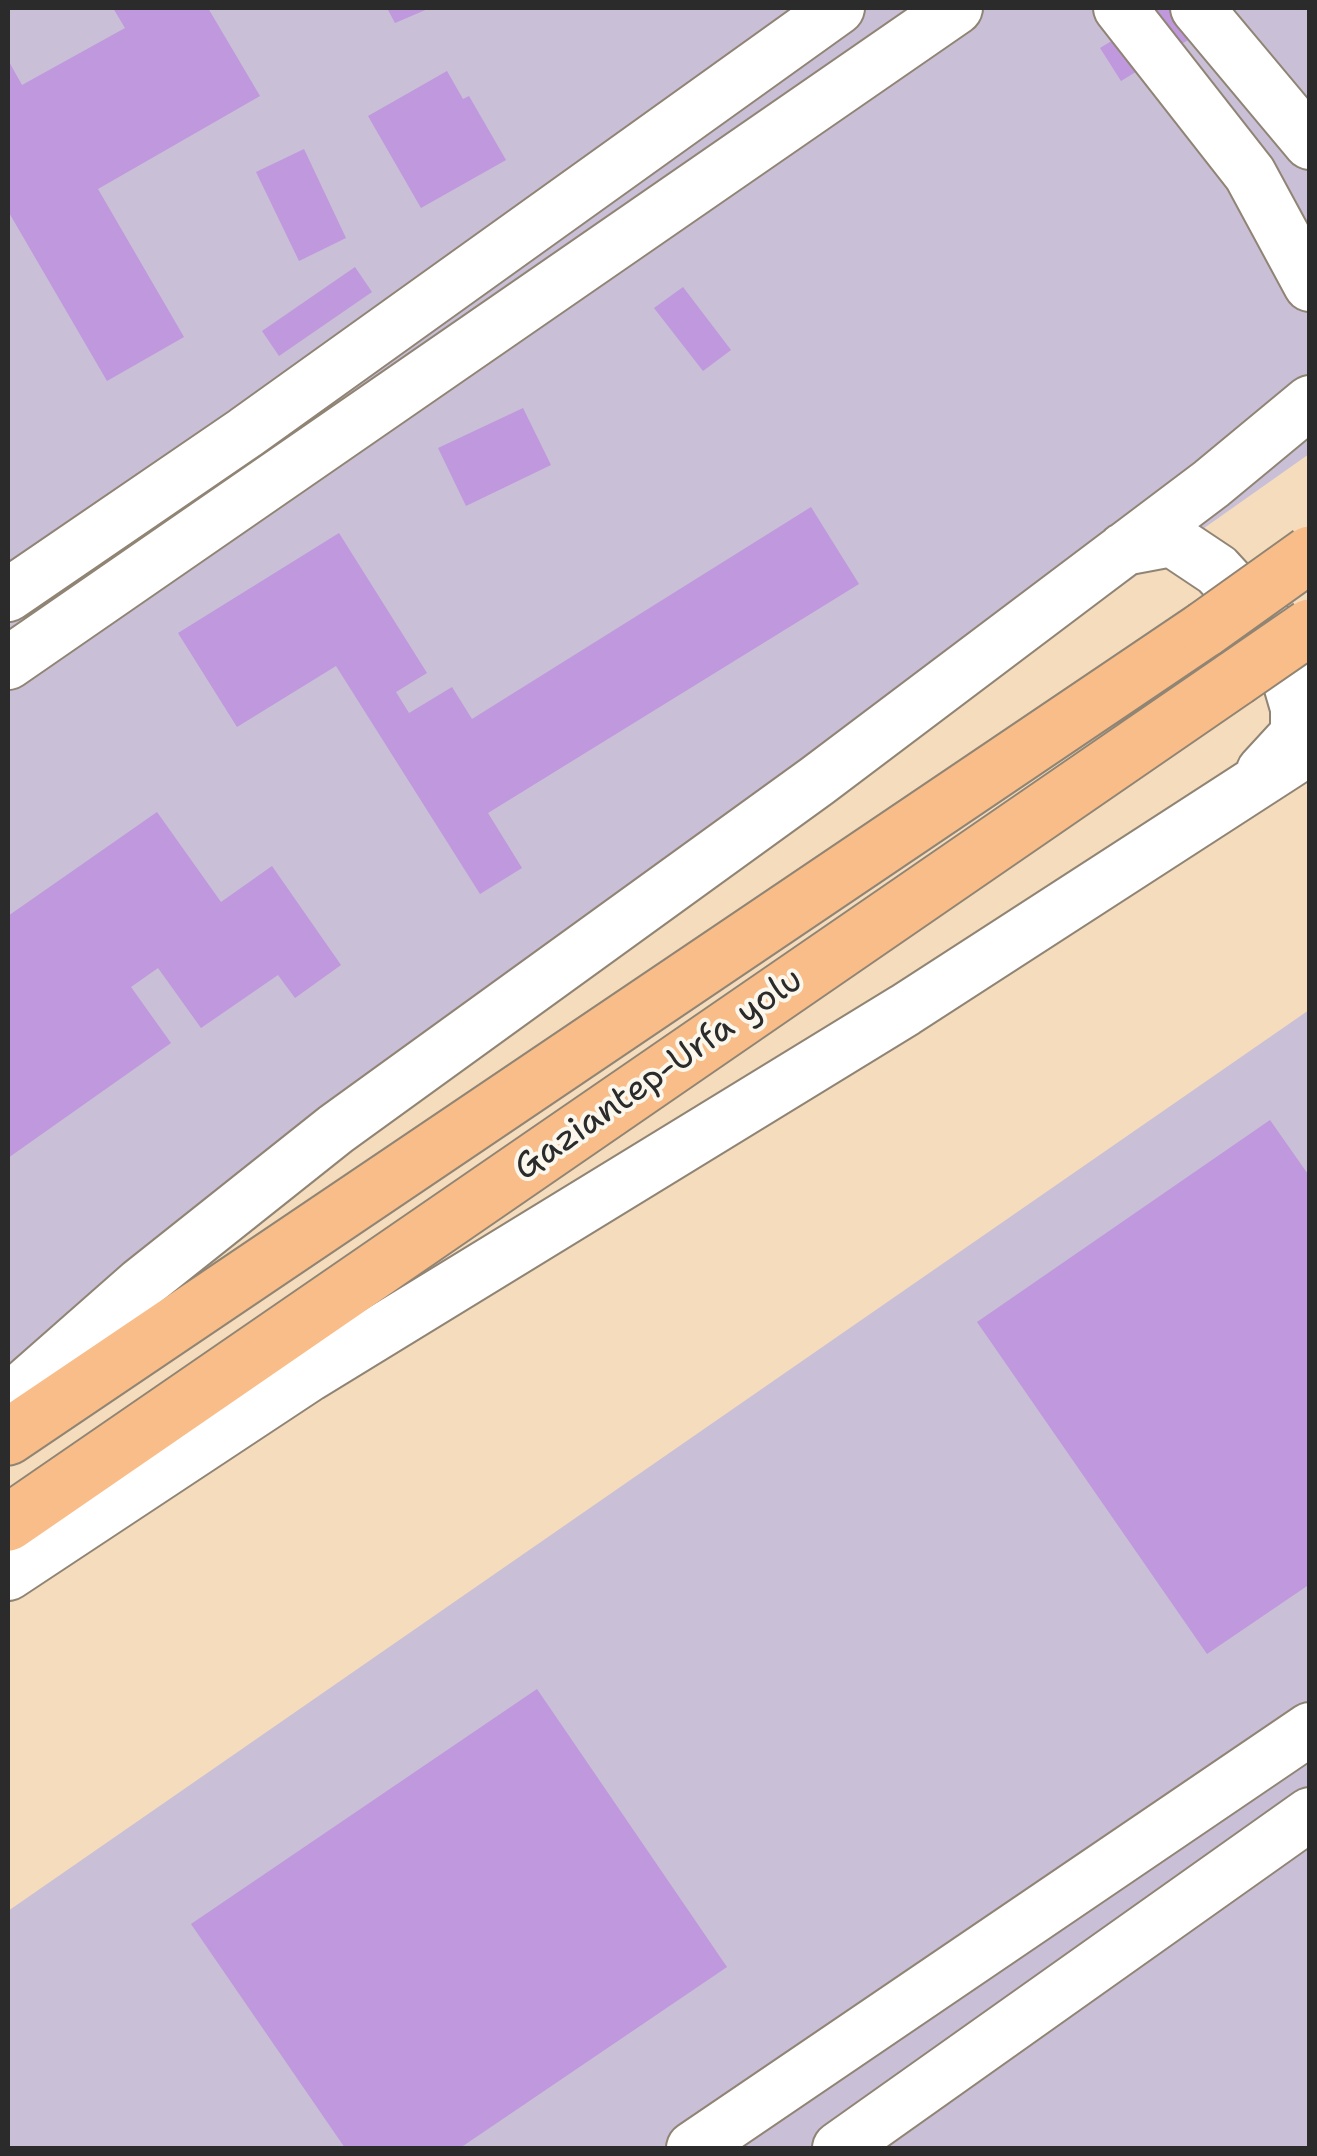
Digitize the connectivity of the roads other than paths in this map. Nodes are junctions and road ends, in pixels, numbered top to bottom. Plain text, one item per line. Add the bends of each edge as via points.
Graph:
1 (838, 8) edge
2 (956, 8) edge
3 (1120, 8) edge
4 (1196, 8) edge
5 (1310, 142) edge
6 (1310, 285) edge
7 (1310, 402) edge
8 (1124, 549) junction
9 (1310, 554) edge
10 (8, 595) edge
11 (1310, 627) edge
12 (8, 663) edge
13 (1310, 748) edge
14 (1241, 794) junction
15 (8, 1401) edge
16 (8, 1436) edge
17 (8, 1522) edge
18 (8, 1574) edge
19 (1310, 1729) edge
20 (1310, 1814) edge
21 (693, 2148) edge
22 (839, 2148) edge

1 - 10 street
2 - 12 street
3 - 6 street via 1250,174
4 - 5 street
7 - 8 street
8 - 14 street via 1172,540 1217,570 1274,633 1297,708 1297,734
8 - 15 street via 336,1129 141,1284
9 - 16 highway, Gaziantep-Urfa yolu, bridge
11 - 17 highway, Gaziantep-Urfa yolu, bridge
13 - 14 street
14 - 18 street via 905,1010 309,1375
19 - 21 street
20 - 22 street

